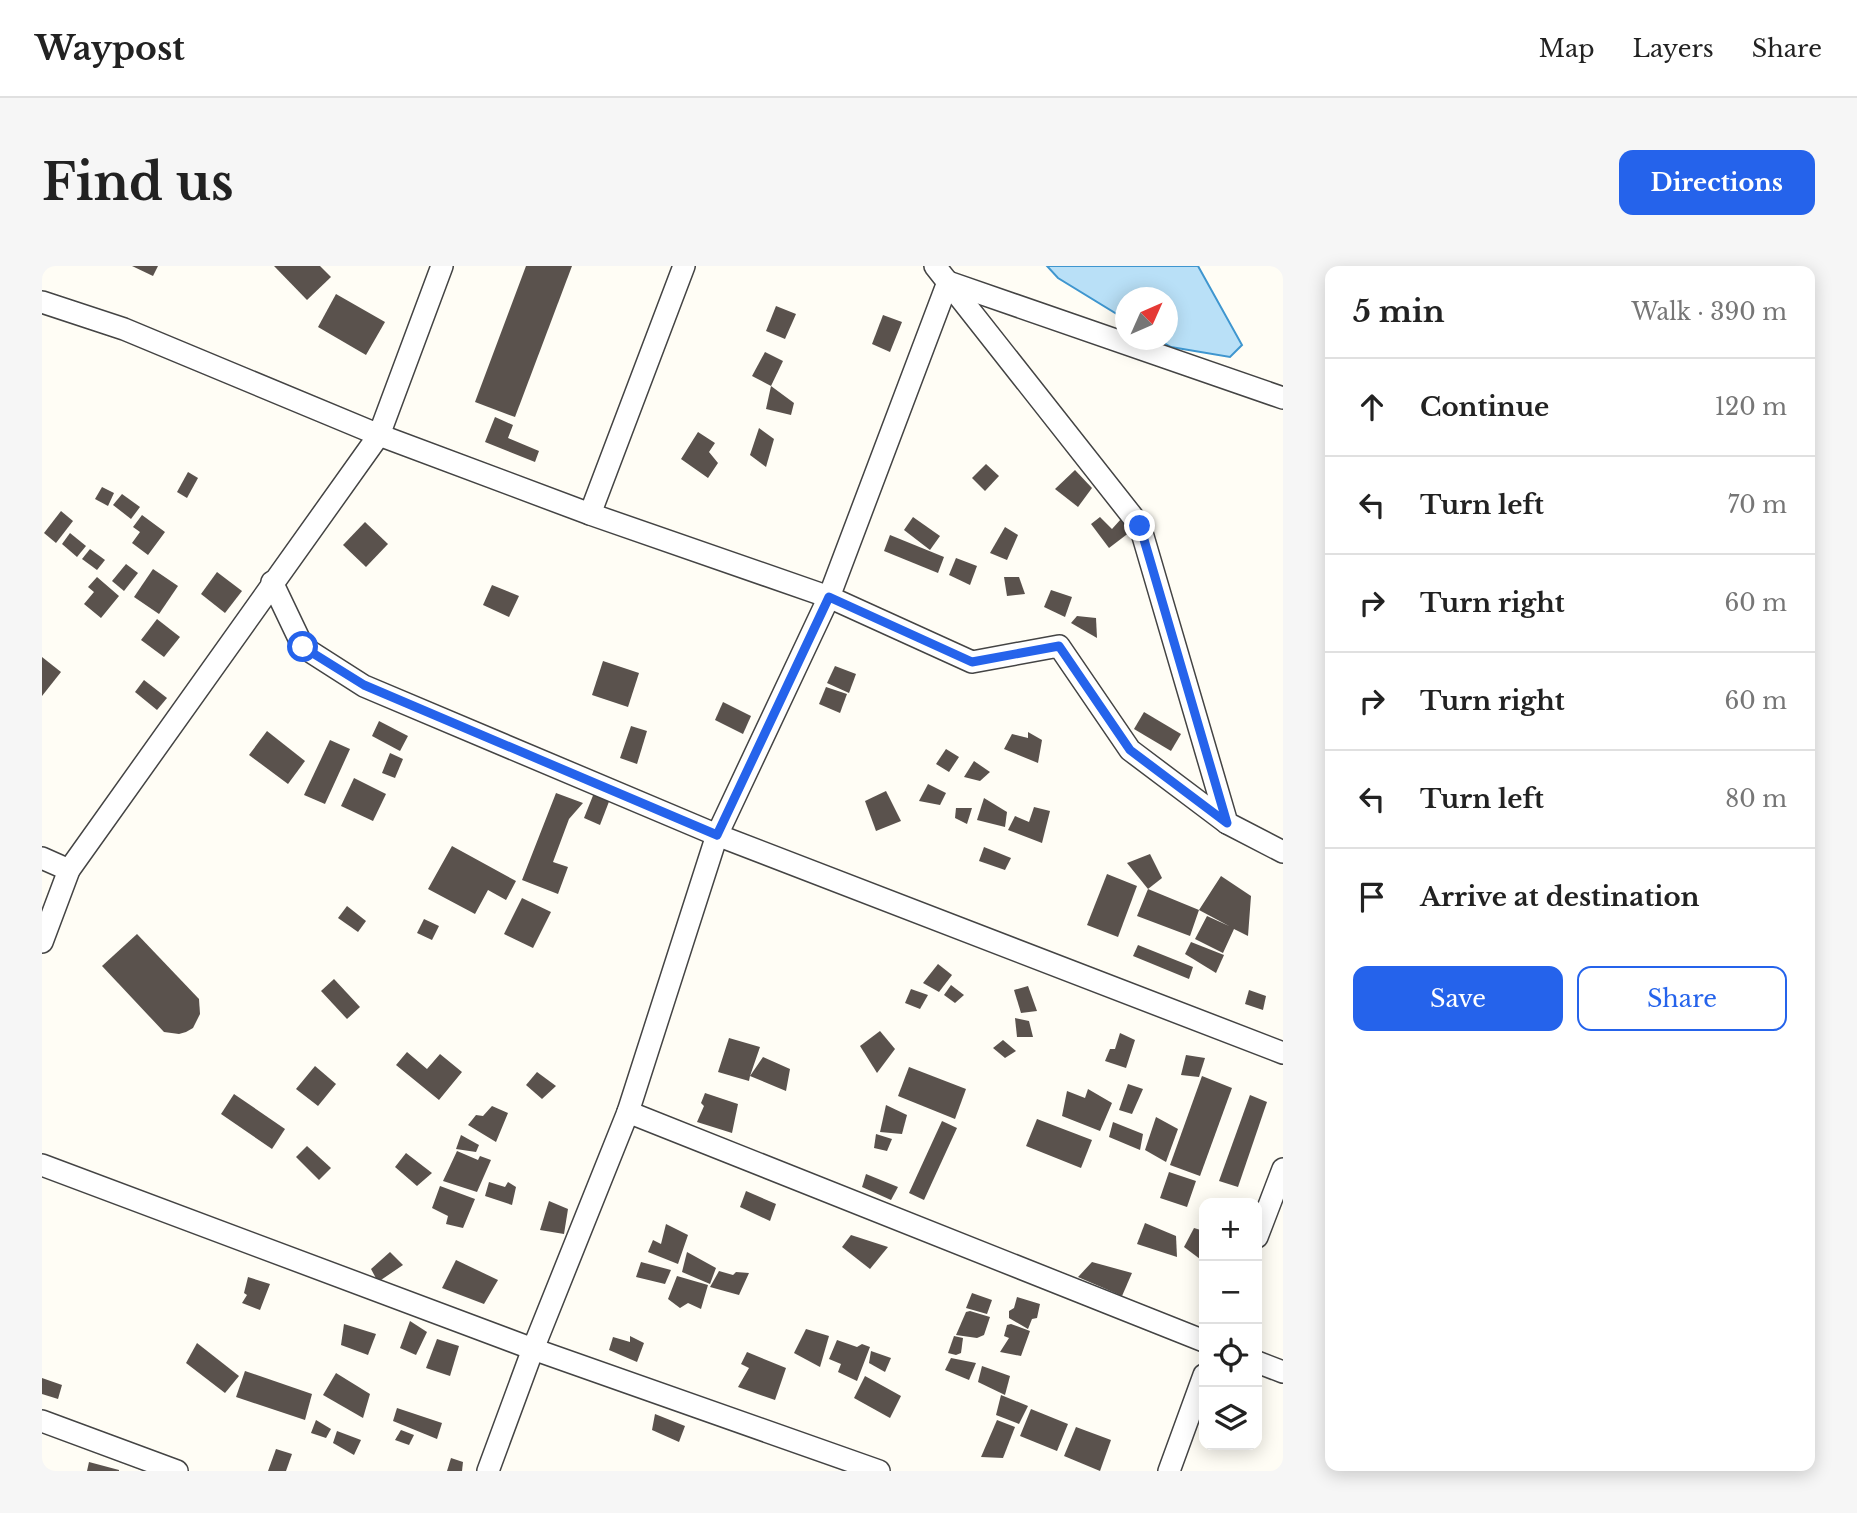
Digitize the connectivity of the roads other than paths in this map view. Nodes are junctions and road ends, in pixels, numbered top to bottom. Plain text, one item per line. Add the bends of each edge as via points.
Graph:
1 (442, 266) edge
2 (684, 266) edge
3 (942, 274) edge
4 (42, 302) edge
5 (1283, 398) edge
6 (379, 435) junction
7 (590, 514) junction
8 (272, 582) junction
9 (829, 597) junction
10 (1227, 823) junction
11 (717, 835) junction
12 (1283, 852) edge
13 (42, 858) edge
14 (69, 870) junction
15 (42, 942) edge
16 (1283, 1053) edge
17 (628, 1112) junction
18 (42, 1165) edge
19 (1283, 1169) edge
20 (1262, 1224) edge
21 (1199, 1339) edge
22 (533, 1349) junction
23 (1262, 1364) edge
24 (1283, 1372) edge
25 (1200, 1387) edge
26 (42, 1421) edge
27 (149, 1465) edge
28 (177, 1471) edge
29 (488, 1471) edge
30 (878, 1471) edge
31 (1168, 1471) edge

1 - 6 street
2 - 7 street
3 - 5 street
3 - 9 street
3 - 10 street via 1140,526
4 - 6 street via 124,329
6 - 7 street
6 - 8 street
7 - 9 street
8 - 11 street via 303,647 364,685
8 - 14 street
9 - 10 street via 972,662 1059,646 1130,750
9 - 11 street
10 - 12 street
11 - 16 street
11 - 17 street
13 - 14 street
14 - 15 street
17 - 21 street
17 - 22 street
18 - 22 street
19 - 20 street
22 - 29 street
22 - 30 street
23 - 24 street
25 - 31 street
26 - 27 street
27 - 28 street

